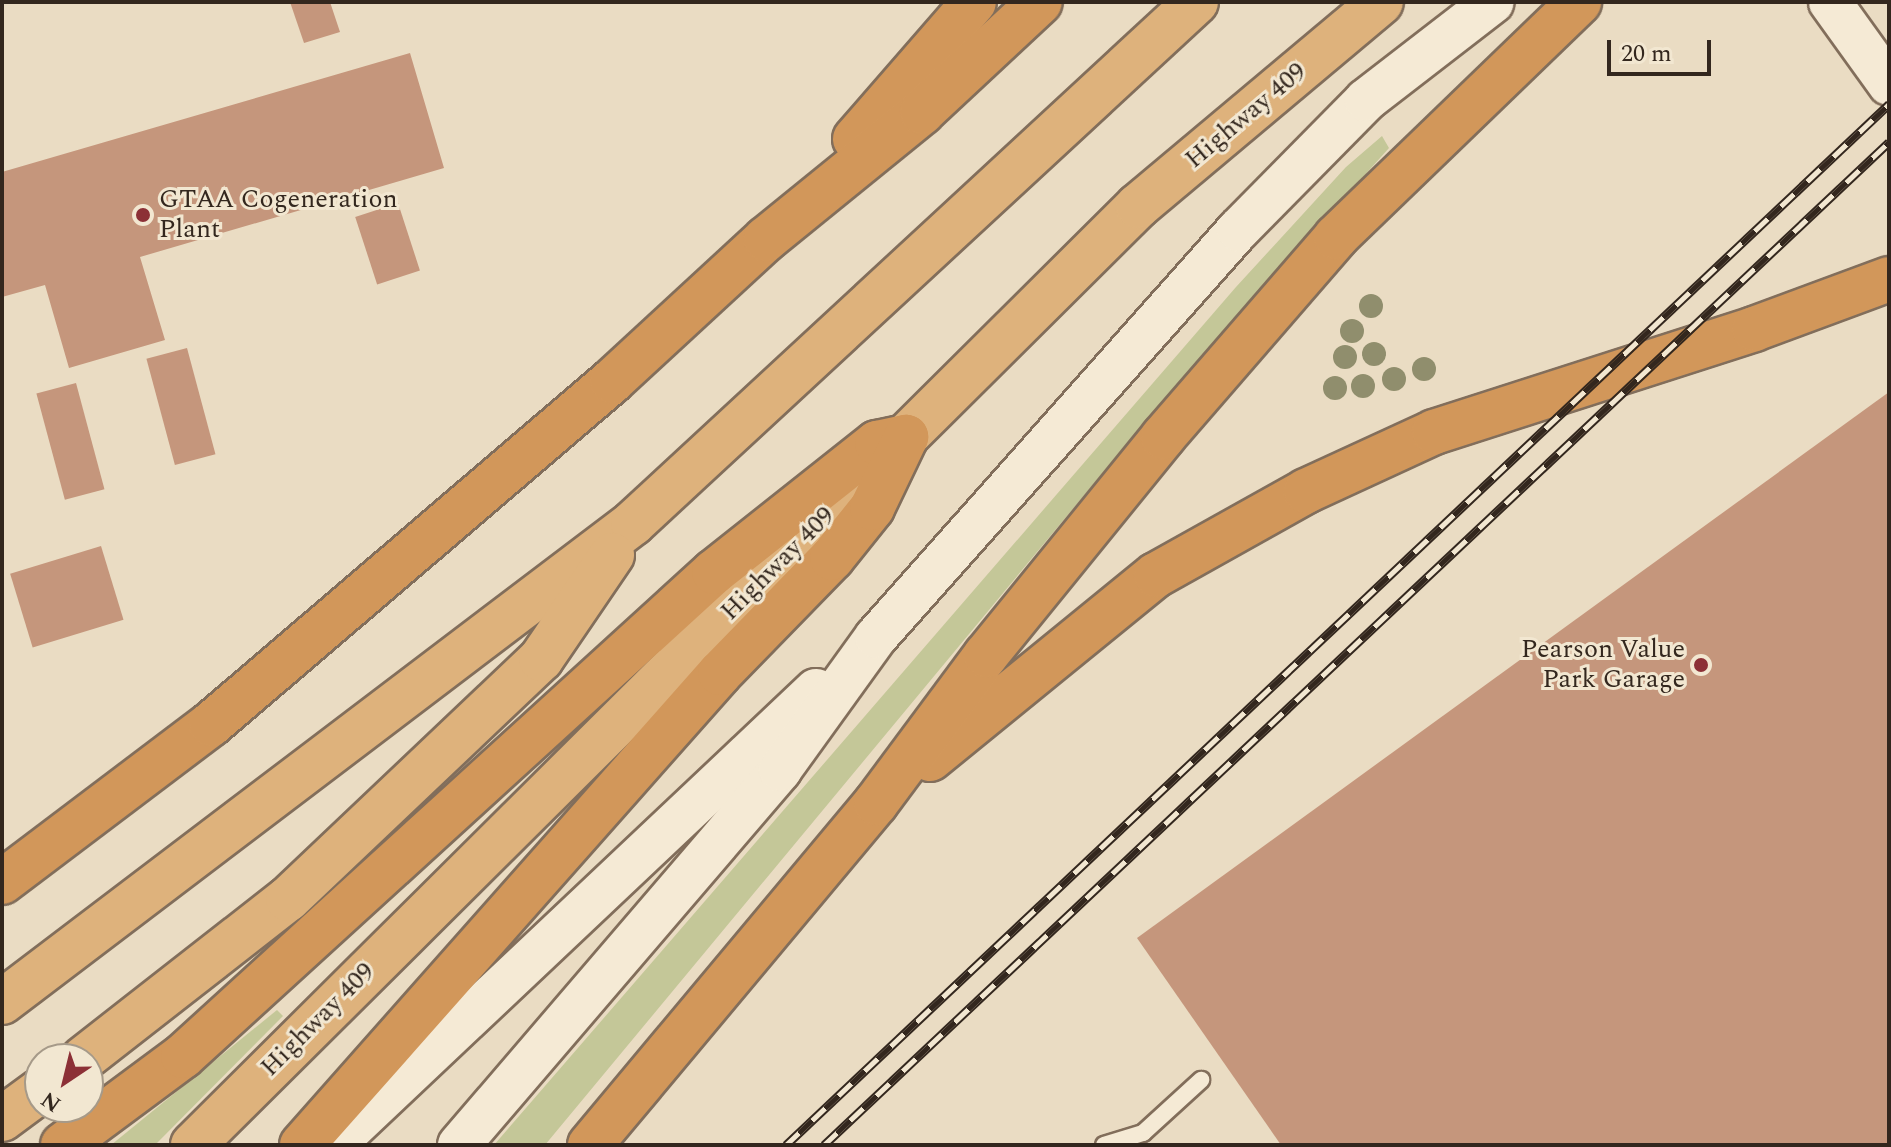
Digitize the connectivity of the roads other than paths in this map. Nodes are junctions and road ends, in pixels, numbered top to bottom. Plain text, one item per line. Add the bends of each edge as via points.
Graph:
1 (974, 2) edge
2 (1040, 2) edge
3 (1196, 2) edge
4 (1381, 2) edge
5 (1493, 2) edge
6 (1579, 2) edge
7 (1830, 2) edge
8 (1889, 84) edge
9 (766, 239) junction
10 (1889, 279) edge
11 (906, 437) junction
12 (633, 523) junction
13 (876, 637) junction
14 (876, 803) junction
15 (2, 882) edge
16 (2, 1002) edge
17 (104, 1043) edge
18 (1201, 1080) dead end
19 (24, 1103) edge
20 (2, 1119) edge
21 (63, 1145) edge
22 (193, 1145) edge
23 (302, 1145) edge
24 (334, 1145) edge
25 (459, 1145) edge
26 (590, 1145) edge
27 (1104, 1145) edge

1 - 9 highway
2 - 9 highway via 922,112
3 - 12 highway
4 - 11 highway, Highway 409 via 1138,206
5 - 13 street via 1366,100 1306,157
6 - 14 highway via 1449,123 1326,249 1080,536
7 - 8 street
9 - 15 highway via 612,381 211,724
10 - 14 highway via 1754,329 1434,432 1306,491 1156,575
11 - 21 highway via 877,443 714,572 183,1056
11 - 22 highway, Highway 409
11 - 23 highway via 872,508 832,558 710,684
12 - 16 highway
12 - 17 highway via 541,659 288,899
13 - 24 street via 755,744
13 - 25 street via 780,770
14 - 26 highway
18 - 27 lane via 1143,1133
19 - 20 highway

